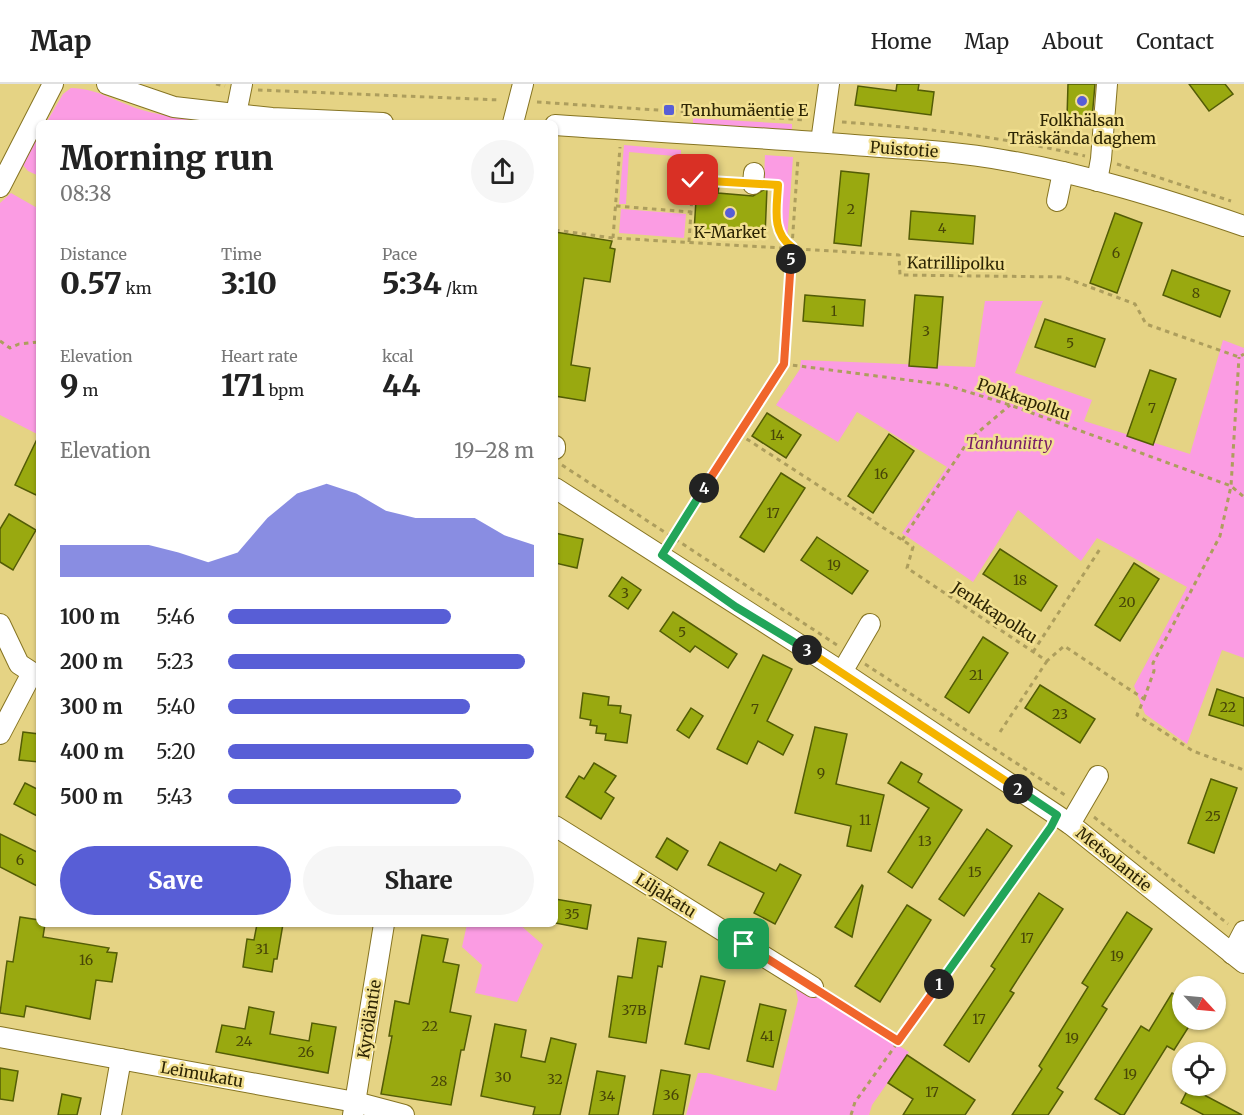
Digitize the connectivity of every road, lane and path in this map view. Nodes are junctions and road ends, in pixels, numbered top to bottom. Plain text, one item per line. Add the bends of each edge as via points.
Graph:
1 (53, 84) edge
2 (107, 84) edge
3 (242, 84) edge
4 (522, 84) edge
5 (829, 84) edge
6 (1107, 84) edge
7 (236, 114) junction
8 (297, 120) edge
9 (514, 120) edge
10 (798, 120) dead end
11 (558, 125) edge
12 (621, 130) junction
13 (799, 140) junction
14 (821, 142) junction
15 (7, 156) edge
16 (1064, 171) junction
17 (1097, 181) junction
18 (0, 187) edge
19 (1056, 201) dead end
20 (616, 206) junction
21 (691, 212) junction
22 (1244, 226) edge
23 (558, 230) edge
24 (613, 238) junction
25 (689, 242) junction
26 (792, 247) junction
27 (0, 341) edge
28 (36, 342) edge
29 (1244, 354) edge
30 (1239, 357) junction
31 (784, 364) junction
32 (1010, 405) junction
33 (739, 434) junction
34 (1231, 486) junction
35 (558, 491) edge
36 (1244, 497) edge
37 (902, 540) junction
38 (1100, 549) dead end
39 (662, 555) junction
40 (0, 624) edge
41 (870, 624) dead end
42 (1033, 652) junction
43 (1047, 661) junction
44 (842, 672) junction
45 (35, 675) edge
46 (1144, 699) junction
47 (1000, 732) dead end
48 (0, 734) edge
49 (1244, 770) edge
50 (1098, 776) dead end
51 (1064, 819) junction
52 (558, 828) edge
53 (384, 927) edge
54 (1244, 931) edge
55 (1238, 958) edge
56 (813, 987) joint
57 (0, 1037) edge
58 (898, 1041) junction
59 (121, 1059) junction
60 (354, 1109) edge
61 (111, 1115) edge
62 (404, 1115) edge
63 (851, 1115) edge

1 - 15 street
2 - 7 street via 174,107
3 - 7 street
4 - 9 street
5 - 14 street
6 - 17 street
7 - 8 street
10 - 13 path
11 - 12 street, Puistotie
12 - 13 street, Puistotie
12 - 20 path
13 - 14 street, Puistotie
13 - 26 path
14 - 16 street, Puistotie via 945,152
15 - 18 street
16 - 17 street, Puistotie
16 - 19 street
17 - 22 street, Puistotie
20 - 21 path
20 - 24 path
21 - 25 path
21 - 26 path via 693,180 753,178 778,185 776,228
23 - 24 path, Katrillipolku
24 - 25 path, Katrillipolku
25 - 26 path, Katrillipolku
26 - 30 path, Katrillipolku via 899,255 900,275 1063,277 1135,304 1146,324
26 - 31 path
27 - 28 path via 10,348
29 - 30 path
30 - 34 path
31 - 32 path, Polkkapolku via 946,385
31 - 33 path
32 - 34 path, Polkkapolku
32 - 37 path via 969,440
33 - 37 path
33 - 39 path
34 - 36 path, Polkkapolku
34 - 46 path via 1220,536 1153,663
35 - 39 street, Metsolantie
37 - 42 path, Jenkkapolku via 913,547 907,568
38 - 42 path
39 - 44 street, Metsolantie via 736,607
40 - 45 street via 19,664
41 - 44 street
42 - 43 path, Jenkkapolku
43 - 46 path, Jenkkapolku via 1064,646
43 - 47 path
44 - 51 street, Metsolantie
45 - 48 street
46 - 49 path via 1137,715 1193,751
50 - 51 street
51 - 55 street, Metsolantie
51 - 58 path via 1051,827
52 - 56 street, Liljakatu
53 - 60 street, Kyröläntie
54 - 55 street
56 - 58 path
57 - 59 street, Leimukatu
58 - 63 path via 855,1102
59 - 60 street, Leimukatu
59 - 61 street
60 - 62 street, Leimukatu

